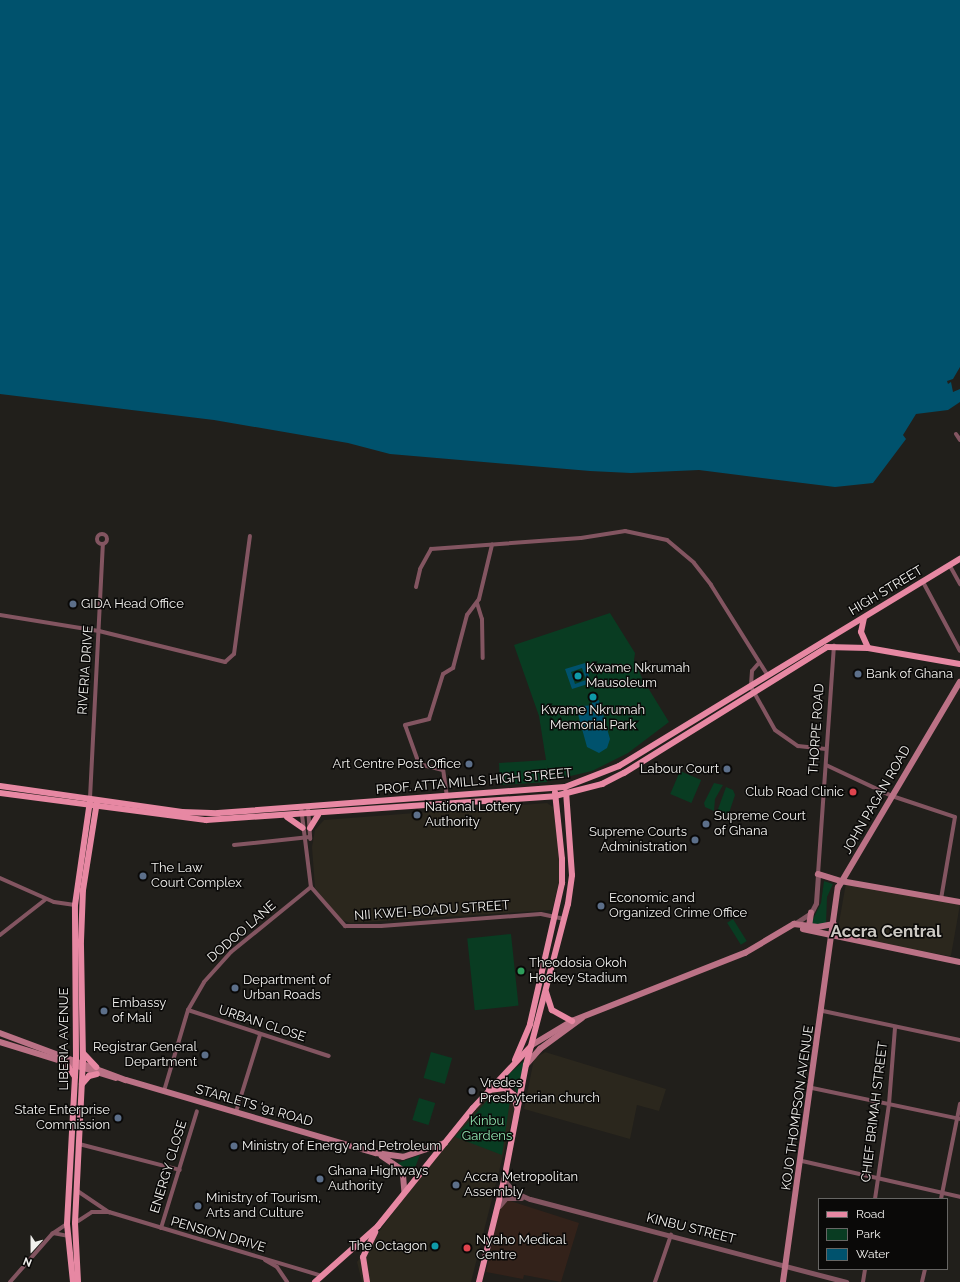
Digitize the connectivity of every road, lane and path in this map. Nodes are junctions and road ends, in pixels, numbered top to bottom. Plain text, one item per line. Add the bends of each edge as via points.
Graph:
1 (956, 434) dead end
2 (960, 440) edge
3 (250, 536) dead end
4 (103, 544) dead end
5 (492, 546) junction
6 (960, 559) edge
7 (950, 566) junction
8 (923, 582) junction
9 (960, 584) edge
10 (416, 587) dead end
11 (477, 603) junction
12 (0, 615) edge
13 (864, 618) junction
14 (99, 631) junction
15 (823, 640) junction
16 (834, 646) junction
17 (827, 647) junction
18 (868, 648) junction
19 (960, 651) edge
20 (483, 658) dead end
21 (758, 664) junction
22 (960, 664) edge
23 (768, 676) junction
24 (960, 682) edge
25 (751, 687) junction
26 (754, 693) junction
27 (826, 749) junction
28 (826, 765) junction
29 (0, 786) edge
30 (566, 786) junction
31 (554, 788) junction
32 (0, 793) edge
33 (566, 795) junction
34 (555, 796) junction
35 (892, 796) junction
36 (447, 797) junction
37 (98, 799) junction
38 (90, 801) junction
39 (76, 803) junction
40 (96, 806) junction
41 (105, 807) junction
42 (308, 807) junction
43 (301, 808) junction
44 (319, 814) junction
45 (302, 815) junction
46 (309, 815) junction
47 (88, 816) junction
48 (284, 816) junction
49 (94, 819) junction
50 (303, 828) junction
51 (310, 828) junction
52 (310, 837) junction
53 (305, 838) junction
54 (234, 845) dead end
55 (308, 845) junction
56 (818, 874) junction
57 (0, 878) edge
58 (841, 882) junction
59 (312, 887) junction
60 (46, 899) junction
61 (941, 899) junction
62 (960, 902) edge
63 (75, 905) junction
64 (811, 913) junction
65 (553, 916) junction
66 (564, 919) junction
67 (834, 924) junction
68 (792, 925) junction
69 (809, 927) junction
70 (0, 935) edge
71 (833, 937) junction
72 (960, 962) edge
73 (546, 987) junction
74 (188, 1010) junction
75 (823, 1011) junction
76 (583, 1017) junction
77 (572, 1021) junction
78 (895, 1027) junction
79 (0, 1033) edge
80 (260, 1035) junction
81 (960, 1040) edge
82 (0, 1042) edge
83 (532, 1045) junction
84 (83, 1053) junction
85 (329, 1056) dead end
86 (76, 1059) junction
87 (83, 1061) junction
88 (67, 1065) junction
89 (512, 1065) junction
90 (526, 1065) junction
91 (96, 1067) junction
92 (76, 1068) junction
93 (83, 1070) junction
94 (98, 1074) junction
95 (75, 1079) junction
96 (126, 1080) junction
97 (82, 1084) junction
98 (812, 1088) junction
99 (164, 1091) junction
100 (486, 1092) junction
101 (888, 1104) junction
102 (960, 1104) edge
103 (518, 1109) junction
104 (197, 1111) dead end
105 (236, 1112) junction
106 (958, 1118) edge
107 (445, 1143) junction
108 (79, 1144) junction
109 (376, 1153) junction
110 (802, 1161) junction
111 (180, 1170) junction
112 (878, 1176) junction
113 (504, 1180) junction
114 (76, 1190) junction
115 (405, 1192) junction
116 (943, 1192) junction
117 (960, 1197) edge
118 (875, 1198) edge
119 (941, 1198) edge
120 (530, 1199) junction
121 (498, 1209) junction
122 (109, 1212) junction
123 (75, 1223) junction
124 (67, 1224) junction
125 (378, 1226) junction
126 (161, 1228) junction
127 (53, 1233) junction
128 (671, 1235) junction
129 (68, 1236) junction
130 (263, 1259) junction
131 (785, 1266) junction
132 (865, 1270) edge
133 (925, 1270) edge
134 (322, 1276) junction
135 (10, 1282) edge
136 (73, 1282) edge
137 (78, 1282) edge
138 (287, 1282) edge
139 (315, 1282) edge
140 (367, 1282) edge
141 (479, 1282) edge
142 (655, 1282) edge
143 (783, 1282) edge
144 (846, 1282) edge
145 (863, 1282) edge
146 (922, 1282) edge

1 - 2 street
3 - 14 street via 234,654 230,660 201,657
4 - 14 street, RIVERIA DRIVE
5 - 10 street via 428,550
5 - 11 street
5 - 21 street via 626,531 667,540 694,562 711,585
6 - 7 main road, HIGH STREET
7 - 8 main road, HIGH STREET
7 - 9 street
8 - 13 main road, HIGH STREET
8 - 19 street
11 - 20 street via 482,619
11 - 36 street via 467,615 453,668 443,674 429,719 405,725 419,764 443,770
12 - 14 street
13 - 15 main road, HIGH STREET
13 - 18 main road via 861,632
14 - 38 street, RIVERIA DRIVE
15 - 17 main road
15 - 23 main road, PROF. ATTA MILLS HIGH STREET
16 - 17 main road
16 - 18 main road
16 - 27 street, THORPE ROAD
17 - 26 main road, PROF. ATTA MILLS HIGH STREET
18 - 22 main road
21 - 23 street
21 - 25 street via 752,671
23 - 25 main road, PROF. ATTA MILLS HIGH STREET
24 - 35 main road, JOHN PAGAN ROAD
25 - 26 street
25 - 30 main road, PROF. ATTA MILLS HIGH STREET via 619,766
26 - 27 street via 769,720 783,736 798,746
26 - 33 main road, PROF. ATTA MILLS HIGH STREET via 624,773
27 - 28 street, THORPE ROAD
28 - 35 street
28 - 56 street, THORPE ROAD
29 - 38 main road
30 - 31 main road, PROF. ATTA MILLS HIGH STREET
30 - 33 main road
31 - 34 main road
31 - 36 main road, PROF. ATTA MILLS HIGH STREET
32 - 39 main road
33 - 34 main road, PROF. ATTA MILLS HIGH STREET
33 - 66 main road via 572,875
34 - 44 main road, PROF. ATTA MILLS HIGH STREET
34 - 65 main road via 563,872
35 - 58 main road, JOHN PAGAN ROAD
35 - 61 street via 957,818
36 - 42 main road, PROF. ATTA MILLS HIGH STREET
37 - 38 main road, PROF. ATTA MILLS HIGH STREET
37 - 40 main road, LIBERIA AVENUE
37 - 43 main road, PROF. ATTA MILLS HIGH STREET via 202,813
38 - 39 main road
38 - 40 main road, PROF. ATTA MILLS HIGH STREET
38 - 47 main road, LIBERIA AVENUE
39 - 47 main road
40 - 41 main road, PROF. ATTA MILLS HIGH STREET
40 - 49 main road, LIBERIA AVENUE
41 - 48 main road, PROF. ATTA MILLS HIGH STREET via 194,819
41 - 49 main road
42 - 43 main road, PROF. ATTA MILLS HIGH STREET
42 - 46 street
43 - 45 street
44 - 46 main road, PROF. ATTA MILLS HIGH STREET
44 - 51 main road via 312,820
45 - 46 main road, PROF. ATTA MILLS HIGH STREET
45 - 48 main road, PROF. ATTA MILLS HIGH STREET
45 - 50 street
46 - 51 street
47 - 63 main road, LIBERIA AVENUE
48 - 50 main road via 297,821
49 - 84 main road, LIBERIA AVENUE via 83,890
50 - 53 street
51 - 52 street
52 - 53 street
52 - 55 street
53 - 54 street
53 - 55 street
55 - 59 street
56 - 58 main road
56 - 64 street, THORPE ROAD via 817,901
57 - 60 street
58 - 61 main road
58 - 67 main road, JOHN PAGAN ROAD
59 - 65 street, NII KWEI-BOADU STREET via 339,921 351,927
59 - 74 street, DODOO LANE via 231,952 204,982
60 - 63 street
60 - 70 street
61 - 62 main road
63 - 86 main road, LIBERIA AVENUE
64 - 68 street
64 - 69 main road
65 - 66 street, NII KWEI-BOADU STREET
65 - 89 main road via 530,1024
66 - 73 main road
67 - 69 main road
67 - 71 main road, JOHN PAGAN ROAD
68 - 69 main road
68 - 71 main road
68 - 76 main road via 724,962
71 - 72 main road
71 - 75 main road, KOJO THOMPSON AVENUE
73 - 77 main road via 552,1010
73 - 83 main road
74 - 80 street, URBAN CLOSE
74 - 99 street, DODOO LANE
75 - 78 street
75 - 98 main road, KOJO THOMPSON AVENUE
76 - 77 main road
76 - 90 main road via 540,1049
77 - 83 main road
78 - 81 street
78 - 101 street, CHIEF BRIMAH STREET
79 - 86 main road, STARLETS '91 ROAD
80 - 85 street, URBAN CLOSE
80 - 105 street
82 - 88 main road, STARLETS '91 ROAD
83 - 89 main road
83 - 90 main road
84 - 87 main road, LIBERIA AVENUE
84 - 91 main road
86 - 87 main road, STARLETS '91 ROAD
86 - 92 main road, LIBERIA AVENUE
87 - 91 main road, STARLETS '91 ROAD
87 - 93 main road, LIBERIA AVENUE
88 - 92 main road, STARLETS '91 ROAD
88 - 95 main road
89 - 100 main road
90 - 103 main road
91 - 96 main road, STARLETS '91 ROAD
92 - 93 main road, STARLETS '91 ROAD
92 - 95 main road, LIBERIA AVENUE
93 - 94 main road, STARLETS '91 ROAD
93 - 97 main road, LIBERIA AVENUE
94 - 96 main road, STARLETS '91 ROAD
94 - 97 main road via 89,1076
95 - 124 main road, LIBERIA AVENUE
96 - 99 main road, STARLETS '91 ROAD
97 - 108 main road, LIBERIA AVENUE
98 - 101 street
98 - 110 main road, KOJO THOMPSON AVENUE
99 - 105 main road, STARLETS '91 ROAD
100 - 103 main road via 492,1088 505,1088 514,1095
100 - 107 main road
101 - 106 street
101 - 112 street, CHIEF BRIMAH STREET
102 - 106 street
103 - 113 main road
104 - 111 street, ENERGY CLOSE
105 - 109 main road, STARLETS '91 ROAD
106 - 116 street
107 - 109 main road, STARLETS '91 ROAD via 403,1157
107 - 115 main road
108 - 111 street
108 - 114 main road, LIBERIA AVENUE
109 - 115 main road, STARLETS '91 ROAD via 403,1170
110 - 112 street
110 - 131 main road, KOJO THOMPSON AVENUE
111 - 126 street, ENERGY CLOSE
112 - 116 street
112 - 118 street, CHIEF BRIMAH STREET
113 - 120 street via 514,1192
113 - 121 main road
114 - 122 street, PENSION DRIVE
114 - 123 main road, LIBERIA AVENUE
115 - 125 main road
116 - 117 street
116 - 119 street
120 - 121 street via 509,1197 500,1202
120 - 128 street, KINBU STREET
121 - 141 main road
122 - 123 street, PENSION DRIVE via 88,1214
122 - 126 street, PENSION DRIVE
123 - 137 main road, LIBERIA AVENUE
124 - 127 street
124 - 129 main road, LIBERIA AVENUE
125 - 134 main road
125 - 140 main road via 363,1257
126 - 130 street, PENSION DRIVE
127 - 129 street
127 - 135 street
128 - 131 street, KINBU STREET
128 - 142 street
129 - 136 main road, LIBERIA AVENUE
130 - 134 street, PENSION DRIVE
130 - 138 street via 277,1267
131 - 143 main road, KOJO THOMPSON AVENUE
131 - 144 street, KINBU STREET
132 - 145 street
133 - 146 street
134 - 139 main road

